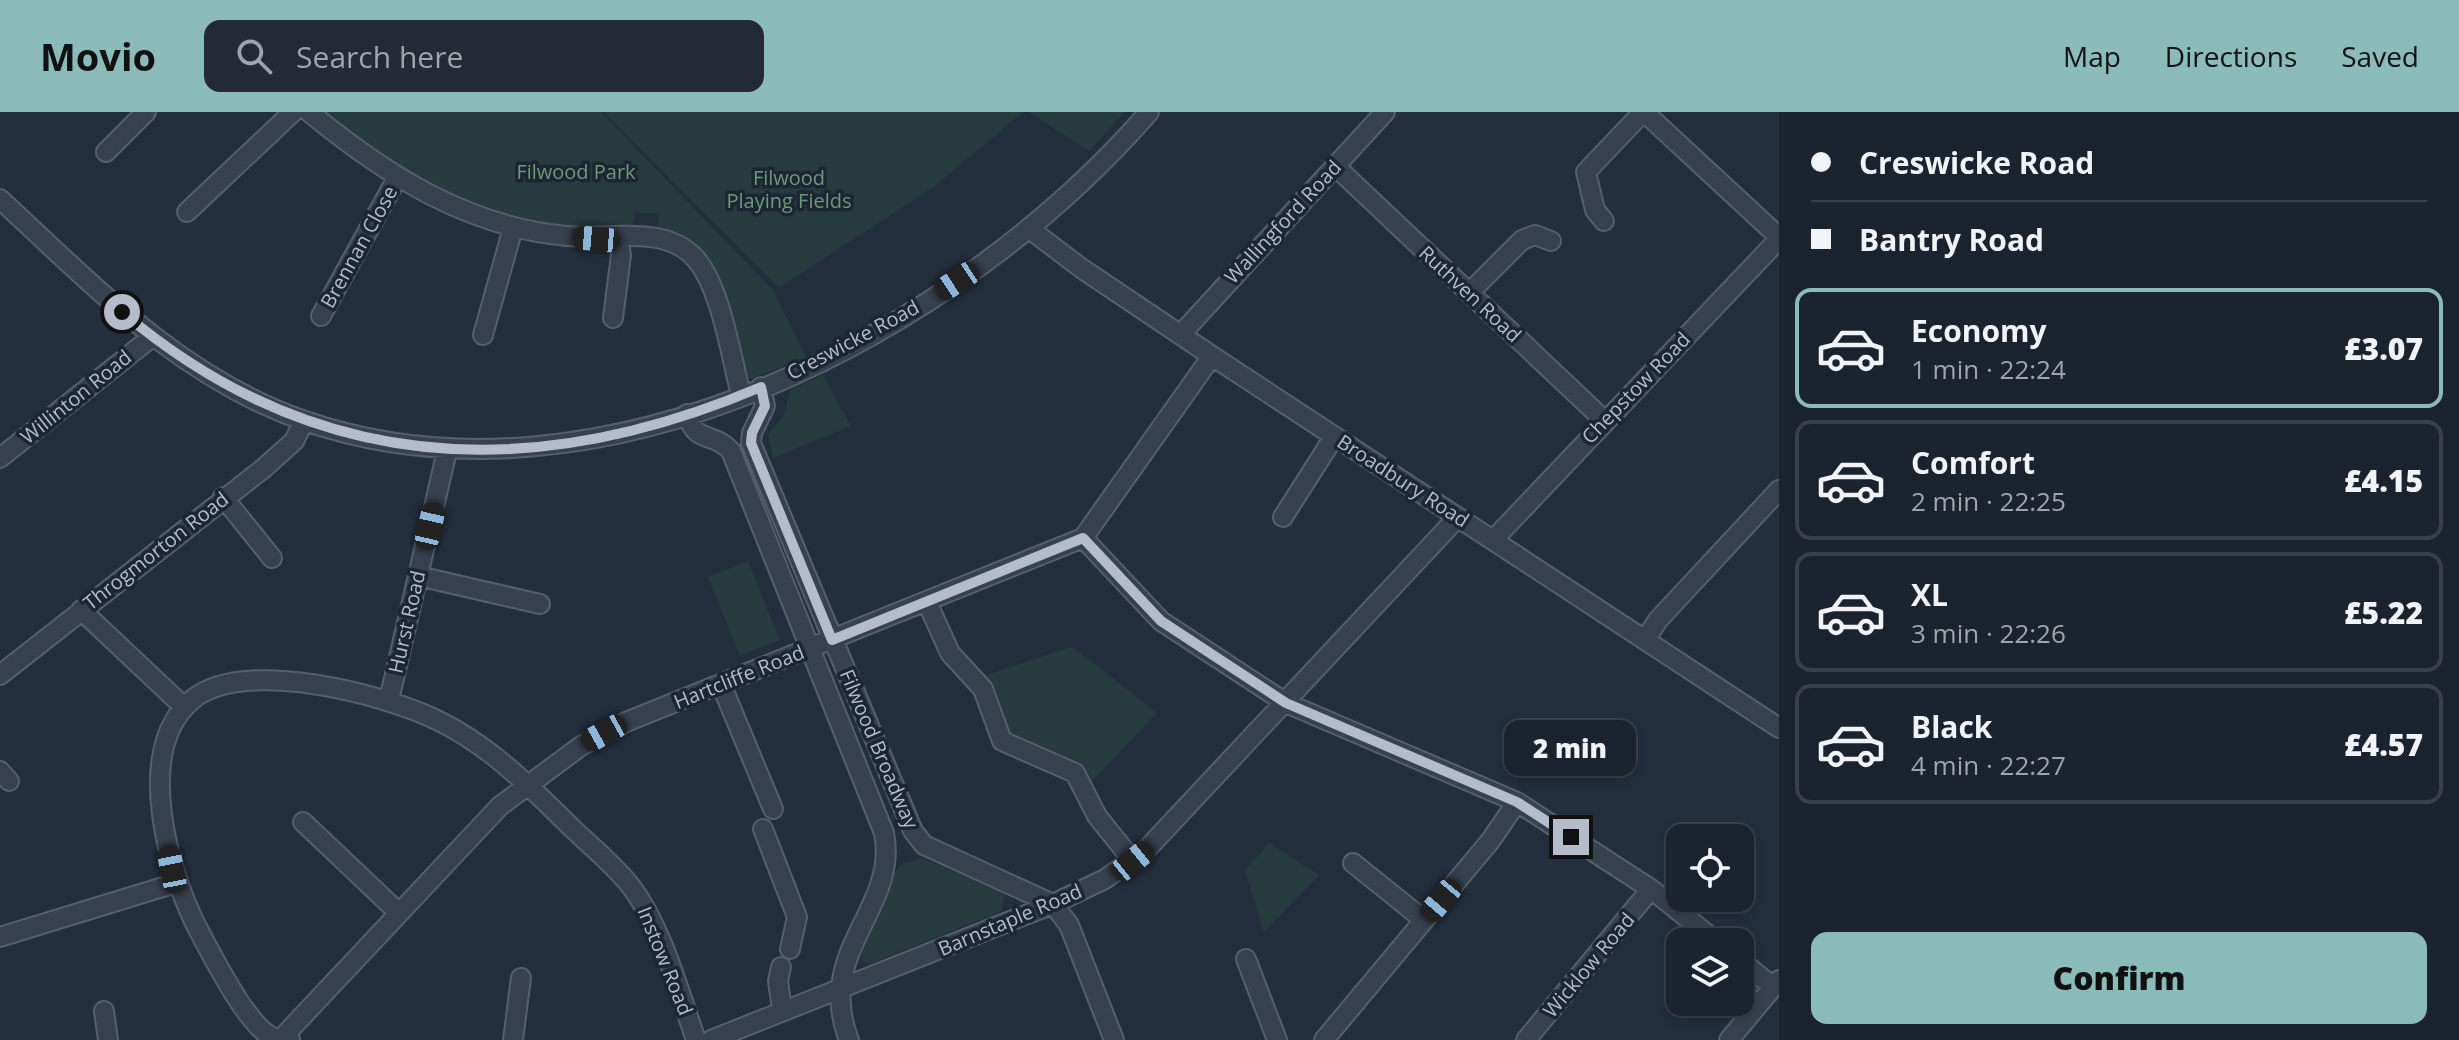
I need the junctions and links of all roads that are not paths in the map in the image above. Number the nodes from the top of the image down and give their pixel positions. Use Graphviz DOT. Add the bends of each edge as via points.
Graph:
graph roads {
  1 [pos="146,112"];
  2 [pos="293,112"];
  3 [pos="309,112"];
  4 [pos="1149,112"];
  5 [pos="1385,112"];
  6 [pos="1644,112"];
  7 [pos="106,152"];
  8 [pos="1335,166"];
  9 [pos="397,178"];
  10 [pos="0,199"];
  11 [pos="187,212"];
  12 [pos="1604,221"];
  13 [pos="513,228"];
  14 [pos="1031,230"];
  15 [pos="618,238"];
  16 [pos="1779,238"];
  17 [pos="1551,241"];
  18 [pos="1469,293"];
  19 [pos="321,316"];
  20 [pos="613,318"];
  21 [pos="1182,333"];
  22 [pos="483,335"];
  23 [pos="152,337"];
  24 [pos="1212,356"];
  25 [pos="761,387"];
  26 [pos="741,395"];
  27 [pos="687,414"];
  28 [pos="304,421"];
  29 [pos="1605,421"];
  30 [pos="1334,437"];
  31 [pos="447,451"];
  32 [pos="0,458"];
  33 [pos="1779,490"];
  34 [pos="223,497"];
  35 [pos="1283,517"];
  36 [pos="1458,517"];
  37 [pos="1083,538"];
  38 [pos="1495,538"];
  39 [pos="272,558"];
  40 [pos="418,576"];
  41 [pos="927,602"];
  42 [pos="540,604"];
  43 [pos="81,610"];
  44 [pos="832,640"];
  45 [pos="1645,640"];
  46 [pos="809,649"];
  47 [pos="0,675"];
  48 [pos="721,684"];
  49 [pos="389,700"];
  50 [pos="1286,703"];
  51 [pos="184,707"];
  52 [pos="1779,728"];
  53 [pos="526,784"];
  54 [pos="1517,802"];
  55 [pos="773,809"];
  56 [pos="303,822"];
  57 [pos="763,829"];
  58 [pos="1133,861"];
  59 [pos="1353,863"];
  60 [pos="176,883"];
  61 [pos="1651,889"];
  62 [pos="1053,904"];
  63 [pos="399,913"];
  64 [pos="1424,920"];
  65 [pos="1700,928"];
  66 [pos="0,937"];
  67 [pos="790,949"];
  68 [pos="1246,959"];
  69 [pos="781,967"];
  70 [pos="1754,969"];
  71 [pos="521,978"];
  72 [pos="1776,983"];
  73 [pos="839,989"];
  74 [pos="782,1010"];
  75 [pos="104,1011"];
  76 [pos="285,1039"];
  77 [pos="108,1040"];
  78 [pos="513,1040"];
  79 [pos="696,1040"];
  80 [pos="711,1040"];
  81 [pos="849,1040"];
  82 [pos="1114,1040"];
  83 [pos="1277,1040"];
  84 [pos="1324,1040"];
  85 [pos="1526,1040"];
  86 [pos="1729,1040"];
  1 -- 7 [label="street"];
  2 -- 11 [label="street"];
  3 -- 9 [label="street"];
  4 -- 14 [label="street, Creswicke Road"];
  5 -- 8 [label="street, Wallingford Road"];
  6 -- 12 [label="street" via="1586,172 1595,210"];
  6 -- 16 [label="street"];
  8 -- 18 [label="street, Ruthven Road"];
  8 -- 21 [label="street, Wallingford Road"];
  9 -- 13 [label="street" via="457,209"];
  9 -- 19 [label="street, Brennan Close"];
  10 -- 23 [label="street, Creswicke Road"];
  13 -- 15 [label="street"];
  13 -- 22 [label="street"];
  14 -- 21 [label="street, Broadbury Road"];
  14 -- 25 [label="street, Creswicke Road" via="890,323 823,361"];
  15 -- 20 [label="street" via="621,255"];
  15 -- 26 [label="street" via="656,238 677,244 696,258 709,280"];
  16 -- 29 [label="street, Chepstow Road"];
  17 -- 18 [label="street" via="1535,235 1522,240"];
  18 -- 29 [label="street, Ruthven Road"];
  21 -- 24 [label="street, Broadbury Road"];
  23 -- 28 [label="street, Creswicke Road" via="224,384"];
  23 -- 32 [label="street, Willinton Road"];
  24 -- 30 [label="street, Broadbury Road"];
  24 -- 37 [label="street"];
  25 -- 26 [label="street, Creswicke Road"];
  25 -- 44 [label="street, Filwood Broadway" via="765,406 751,443"];
  26 -- 27 [label="street, Creswicke Road"];
  27 -- 31 [label="street, Creswicke Road" via="553,447"];
  27 -- 46 [label="street, Filwood Broadway" via="699,436 731,451"];
  28 -- 31 [label="street, Creswicke Road" via="377,441"];
  28 -- 34 [label="street, Throgmorton Road" via="294,441"];
  29 -- 38 [label="street, Chepstow Road"];
  30 -- 35 [label="street"];
  30 -- 36 [label="street, Broadbury Road"];
  31 -- 40 [label="street, Hurst Road"];
  33 -- 45 [label="street"];
  34 -- 39 [label="street"];
  34 -- 43 [label="street, Throgmorton Road"];
  36 -- 38 [label="street, Broadbury Road"];
  36 -- 50 [label="street, Barnstaple Road"];
  37 -- 41 [label="street, Hartcliffe Road"];
  37 -- 50 [label="street" via="1161,621"];
  38 -- 45 [label="street, Broadbury Road"];
  40 -- 42 [label="street"];
  40 -- 49 [label="street, Hurst Road"];
  41 -- 44 [label="street, Hartcliffe Road"];
  41 -- 58 [label="street" via="953,658 983,689 1002,741 1077,775 1097,816"];
  43 -- 47 [label="street, Throgmorton Road"];
  43 -- 51 [label="street"];
  44 -- 46 [label="street, Hartcliffe Road"];
  44 -- 62 [label="street, Filwood Broadway" via="918,839"];
  45 -- 52 [label="street, Broadbury Road"];
  46 -- 48 [label="street, Hartcliffe Road"];
  46 -- 73 [label="street, Filwood Broadway" via="886,844 883,874"];
  48 -- 53 [label="street, Hartcliffe Road" via="604,733"];
  48 -- 55 [label="street"];
  49 -- 51 [label="street, Instow Road" via="317,684 272,682 220,685"];
  49 -- 53 [label="street, Instow Road" via="471,740"];
  50 -- 54 [label="street"];
  50 -- 58 [label="street, Barnstaple Road"];
  51 -- 60 [label="street" via="166,737 162,762 163,813"];
  53 -- 63 [label="street, Hartcliffe Road"];
  53 -- 79 [label="street, Instow Road" via="636,893"];
  54 -- 61 [label="street"];
  54 -- 64 [label="street"];
  56 -- 63 [label="street"];
  57 -- 67 [label="street" via="797,917"];
  58 -- 62 [label="street, Barnstaple Road"];
  59 -- 64 [label="street"];
  60 -- 66 [label="street"];
  60 -- 76 [label="street" via="243,1005 272,1037"];
  61 -- 65 [label="street"];
  61 -- 85 [label="street, Wicklow Road"];
  62 -- 73 [label="street, Barnstaple Road"];
  62 -- 82 [label="street" via="1069,925"];
  63 -- 76 [label="street, Hartcliffe Road"];
  64 -- 84 [label="street"];
  68 -- 83 [label="street"];
  69 -- 74 [label="street"];
  70 -- 72 [label="street"];
  71 -- 78 [label="street"];
  72 -- 86 [label="street"];
  73 -- 74 [label="street, Barnstaple Road"];
  73 -- 81 [label="street" via="840,1016"];
  74 -- 80 [label="street, Barnstaple Road"];
  75 -- 77 [label="street"];
}
